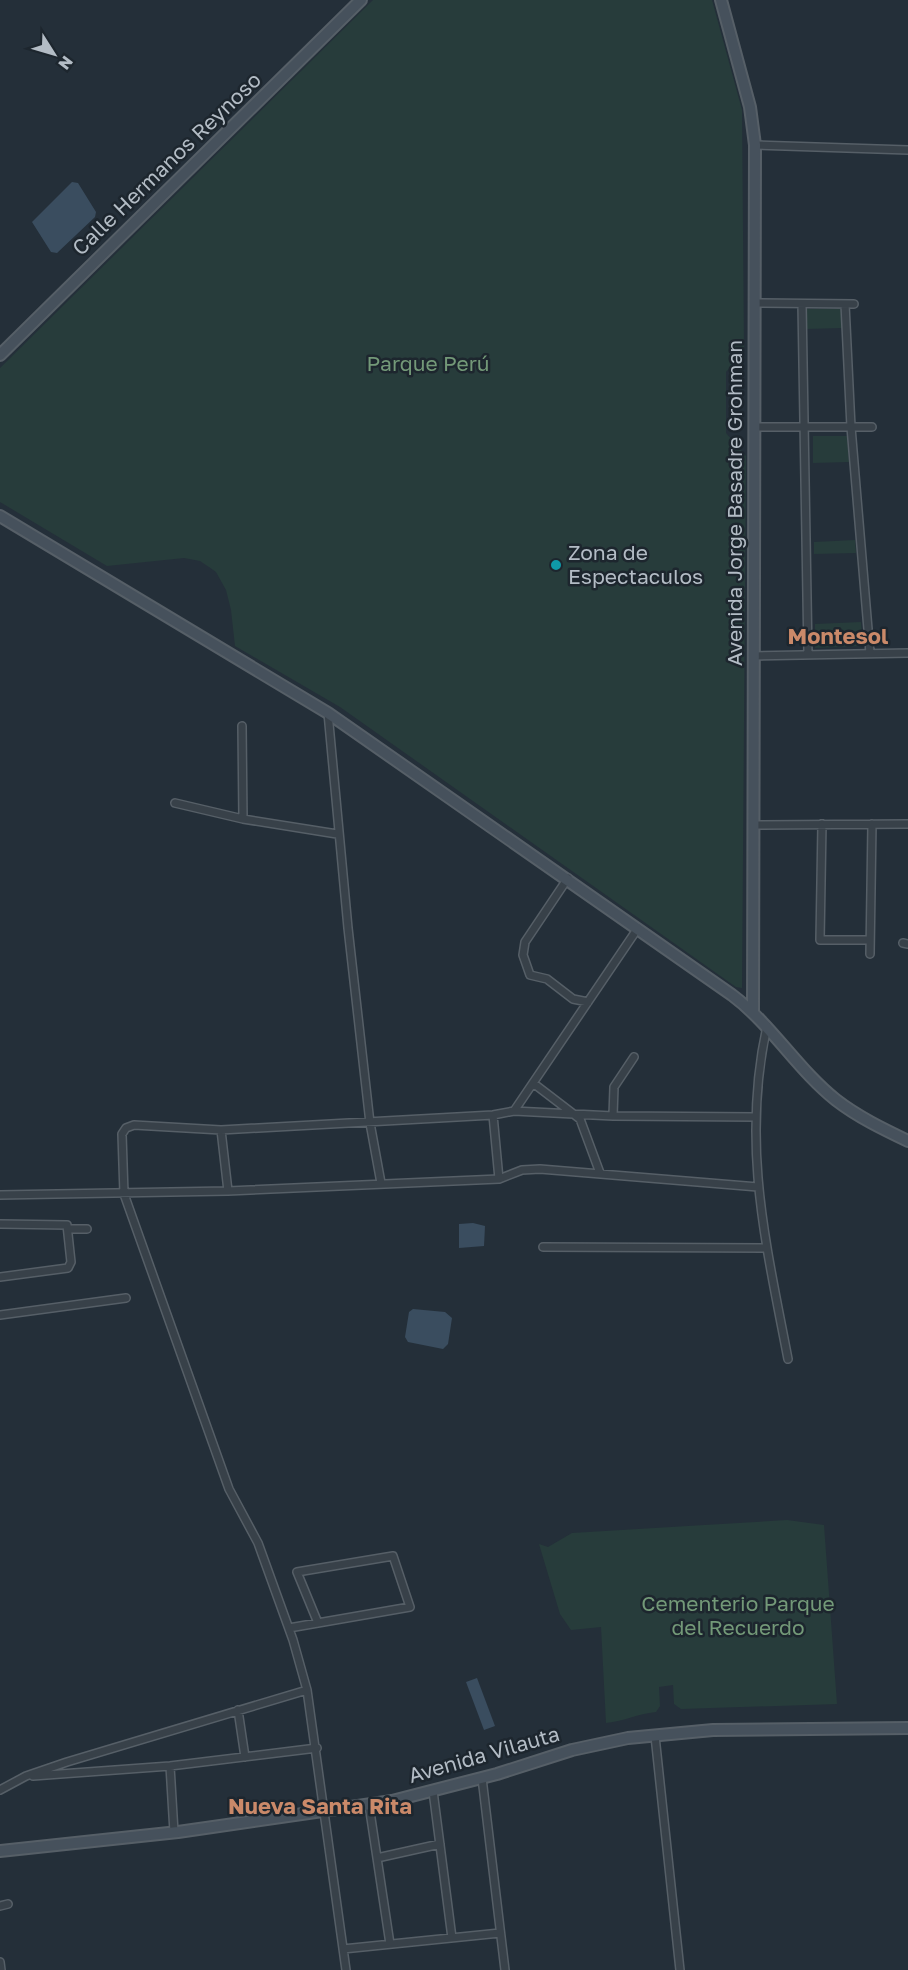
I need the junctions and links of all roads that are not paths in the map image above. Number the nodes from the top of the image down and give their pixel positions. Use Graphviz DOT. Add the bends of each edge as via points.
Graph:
graph roads {
  1 [pos="361,0"];
  2 [pos="721,0"];
  3 [pos="755,145"];
  4 [pos="908,150"];
  5 [pos="754,303"];
  6 [pos="802,304"];
  7 [pos="845,304"];
  8 [pos="854,304"];
  9 [pos="0,355"];
  10 [pos="754,427"];
  11 [pos="803,427"];
  12 [pos="851,427"];
  13 [pos="872,427"];
  14 [pos="0,516"];
  15 [pos="870,653"];
  16 [pos="908,653"];
  17 [pos="808,655"];
  18 [pos="754,656"];
  19 [pos="328,712"];
  20 [pos="242,726"];
  21 [pos="175,803"];
  22 [pos="243,819"];
  23 [pos="822,824"];
  24 [pos="872,824"];
  25 [pos="908,824"];
  26 [pos="754,825"];
  27 [pos="337,834"];
  28 [pos="568,879"];
  29 [pos="638,928"];
  30 [pos="870,940"];
  31 [pos="870,954"];
  32 [pos="588,1002"];
  33 [pos="753,1011"];
  34 [pos="767,1026"];
  35 [pos="634,1057"];
  36 [pos="533,1083"];
  37 [pos="514,1111"];
  38 [pos="570,1114"];
  39 [pos="493,1115"];
  40 [pos="613,1116"];
  41 [pos="756,1117"];
  42 [pos="370,1123"];
  43 [pos="221,1130"];
  44 [pos="908,1141"];
  45 [pos="600,1173"];
  46 [pos="499,1179"];
  47 [pos="381,1183"];
  48 [pos="758,1187"];
  49 [pos="228,1191"];
  50 [pos="124,1194"];
  51 [pos="0,1195"];
  52 [pos="0,1224"];
  53 [pos="69,1229"];
  54 [pos="87,1229"];
  55 [pos="543,1247"];
  56 [pos="765,1248"];
  57 [pos="0,1276"];
  58 [pos="126,1298"];
  59 [pos="0,1315"];
  60 [pos="788,1359"];
  61 [pos="318,1623"];
  62 [pos="289,1628"];
  63 [pos="307,1690"];
  64 [pos="238,1710"];
  65 [pos="908,1728"];
  66 [pos="655,1736"];
  67 [pos="317,1748"];
  68 [pos="245,1756"];
  69 [pos="170,1766"];
  70 [pos="26,1776"];
  71 [pos="482,1778"];
  72 [pos="0,1790"];
  73 [pos="433,1791"];
  74 [pos="369,1805"];
  75 [pos="326,1813"];
  76 [pos="174,1832"];
  77 [pos="440,1844"];
  78 [pos="0,1851"];
  79 [pos="377,1858"];
  80 [pos="500,1933"];
  81 [pos="452,1938"];
  82 [pos="390,1944"];
  83 [pos="343,1949"];
  84 [pos="0,1962"];
  85 [pos="1,1970"];
  86 [pos="346,1970"];
  87 [pos="505,1970"];
  88 [pos="681,1970"];
  1 -- 9 [label="main road, Calle Hermanos Reynoso"];
  2 -- 3 [label="main road, Avenida Jorge Basadre Grohman" via="750,107"];
  3 -- 4 [label="street"];
  3 -- 5 [label="main road, Avenida Jorge Basadre Grohman"];
  5 -- 6 [label="street"];
  5 -- 10 [label="main road, Avenida Jorge Basadre Grohman"];
  6 -- 7 [label="street"];
  6 -- 11 [label="street"];
  7 -- 8 [label="street"];
  7 -- 12 [label="street"];
  10 -- 11 [label="street"];
  10 -- 18 [label="main road, Avenida Jorge Basadre Grohman"];
  11 -- 12 [label="street"];
  11 -- 17 [label="street"];
  12 -- 13 [label="street"];
  12 -- 15 [label="street"];
  14 -- 19 [label="main road"];
  15 -- 16 [label="street"];
  15 -- 17 [label="street"];
  17 -- 18 [label="street"];
  18 -- 26 [label="main road, Avenida Jorge Basadre Grohman"];
  19 -- 27 [label="street"];
  19 -- 28 [label="main road"];
  20 -- 22 [label="street"];
  21 -- 22 [label="street"];
  22 -- 27 [label="street"];
  23 -- 24 [label="street"];
  23 -- 26 [label="street"];
  23 -- 30 [label="street" via="820,940"];
  24 -- 25 [label="street"];
  24 -- 30 [label="street"];
  26 -- 33 [label="main road, Avenida Jorge Basadre Grohman"];
  27 -- 42 [label="street"];
  28 -- 29 [label="main road"];
  28 -- 32 [label="street" via="525,942 523,955 530,975 547,979 573,999"];
  29 -- 32 [label="street"];
  29 -- 33 [label="main road"];
  30 -- 31 [label="street"];
  32 -- 36 [label="street"];
  33 -- 34 [label="main road"];
  34 -- 41 [label="street"];
  34 -- 44 [label="main road" via="834,1099"];
  35 -- 40 [label="street" via="614,1087"];
  36 -- 37 [label="street"];
  36 -- 38 [label="street"];
  37 -- 38 [label="street"];
  37 -- 39 [label="street"];
  38 -- 40 [label="street"];
  38 -- 45 [label="street" via="580,1119"];
  39 -- 42 [label="street"];
  39 -- 46 [label="street"];
  40 -- 41 [label="street"];
  41 -- 48 [label="street"];
  42 -- 43 [label="street"];
  42 -- 47 [label="street"];
  43 -- 49 [label="street"];
  43 -- 50 [label="street" via="134,1125 126,1128 122,1134"];
  45 -- 46 [label="street" via="522,1170"];
  45 -- 48 [label="street"];
  46 -- 47 [label="street"];
  47 -- 49 [label="street"];
  48 -- 56 [label="street"];
  49 -- 50 [label="street"];
  50 -- 51 [label="street"];
  50 -- 62 [label="street" via="229,1489 258,1543"];
  52 -- 53 [label="street" via="65,1224"];
  53 -- 54 [label="street"];
  53 -- 57 [label="street" via="68,1268"];
  55 -- 56 [label="street"];
  56 -- 60 [label="street"];
  58 -- 59 [label="street"];
  61 -- 61 [label="street" via="297,1572 393,1556 410,1607"];
  61 -- 62 [label="street"];
  62 -- 63 [label="street"];
  63 -- 64 [label="street"];
  63 -- 67 [label="street"];
  64 -- 68 [label="street"];
  64 -- 70 [label="street"];
  65 -- 66 [label="main road, Avenida Vilauta" via="758,1728"];
  66 -- 71 [label="main road, Avenida Vilauta" via="597,1743"];
  66 -- 88 [label="street"];
  67 -- 68 [label="street"];
  67 -- 75 [label="street"];
  68 -- 69 [label="street"];
  69 -- 70 [label="street"];
  69 -- 76 [label="street"];
  70 -- 72 [label="street"];
  71 -- 73 [label="main road, Avenida Vilauta"];
  71 -- 80 [label="street"];
  73 -- 74 [label="main road, Avenida Vilauta"];
  73 -- 77 [label="street"];
  74 -- 75 [label="main road, Avenida Vilauta"];
  74 -- 79 [label="street"];
  75 -- 76 [label="main road, Avenida Vilauta"];
  75 -- 83 [label="street"];
  76 -- 78 [label="main road, Avenida Vilauta"];
  77 -- 79 [label="street"];
  77 -- 81 [label="street"];
  79 -- 82 [label="street"];
  80 -- 81 [label="street"];
  80 -- 87 [label="street"];
  81 -- 82 [label="street"];
  82 -- 83 [label="street"];
  83 -- 86 [label="street"];
  84 -- 85 [label="street"];
}
